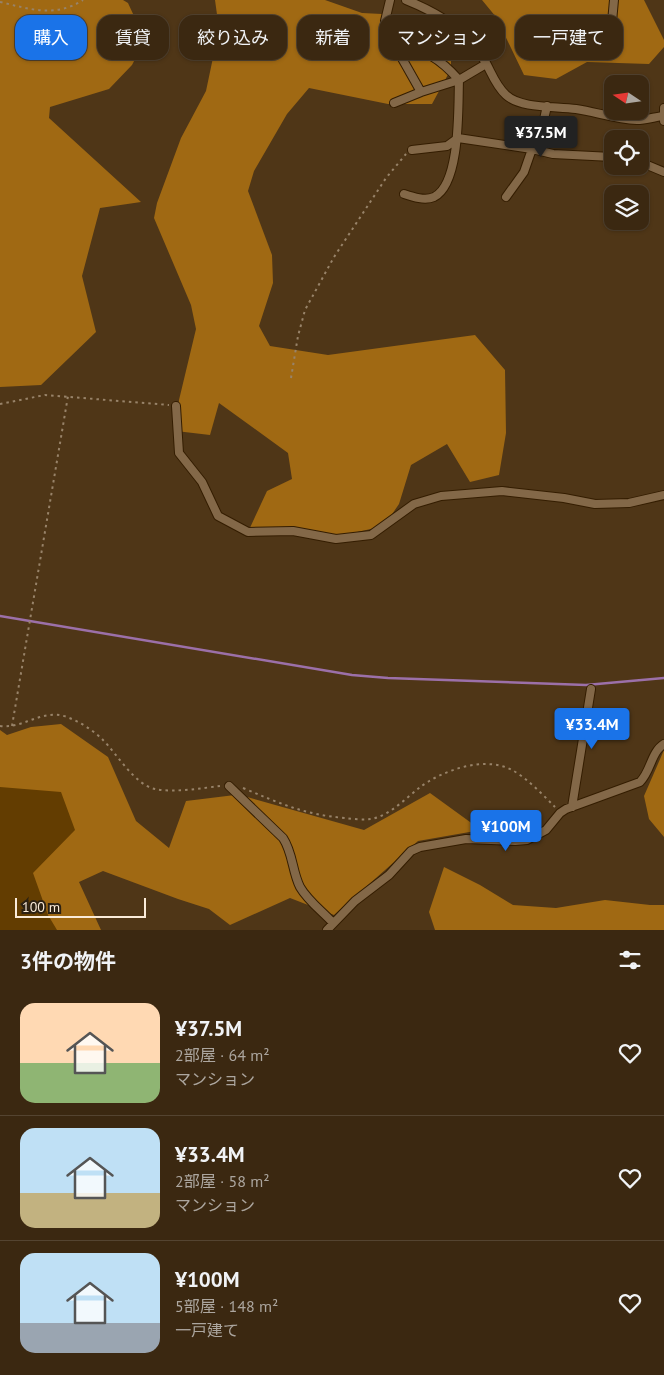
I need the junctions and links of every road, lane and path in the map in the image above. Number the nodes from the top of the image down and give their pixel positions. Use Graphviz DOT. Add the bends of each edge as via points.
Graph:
graph roads {
  1 [pos="83,0"];
  2 [pos="390,0"];
  3 [pos="406,0"];
  4 [pos="614,0"];
  5 [pos="0,2"];
  6 [pos="386,15"];
  7 [pos="612,15"];
  8 [pos="403,60"];
  9 [pos="439,60"];
  10 [pos="486,64"];
  11 [pos="459,80"];
  12 [pos="421,92"];
  13 [pos="394,103"];
  14 [pos="548,106"];
  15 [pos="664,108"];
  16 [pos="663,116"];
  17 [pos="664,121"];
  18 [pos="458,138"];
  19 [pos="532,149"];
  20 [pos="412,150"];
  21 [pos="604,157"];
  22 [pos="649,166"];
  23 [pos="664,172"];
  24 [pos="404,194"];
  25 [pos="506,197"];
  26 [pos="291,378"];
  27 [pos="68,396"];
  28 [pos="0,404"];
  29 [pos="176,406"];
  30 [pos="664,495"];
  31 [pos="590,689"];
  32 [pos="0,726"];
  33 [pos="12,726"];
  34 [pos="664,744"];
  35 [pos="229,786"];
  36 [pos="572,807"];
  37 [pos="560,812"];
  38 [pos="333,922"];
  39 [pos="327,930"];
  1 -- 5 [label="path" via="61,10 46,11"];
  2 -- 6 [label="street"];
  3 -- 10 [label="street" via="448,21 472,42"];
  4 -- 7 [label="street"];
  8 -- 12 [label="street"];
  9 -- 11 [label="street"];
  10 -- 11 [label="street"];
  10 -- 14 [label="street" via="507,96 516,101"];
  11 -- 12 [label="street"];
  11 -- 18 [label="street"];
  12 -- 13 [label="street"];
  14 -- 16 [label="street" via="638,120"];
  14 -- 19 [label="street"];
  15 -- 16 [label="street"];
  16 -- 17 [label="street"];
  18 -- 19 [label="street"];
  18 -- 20 [label="street" via="447,146"];
  18 -- 24 [label="street" via="452,169 440,193 433,198"];
  19 -- 21 [label="street" via="553,154"];
  19 -- 25 [label="street" via="524,172"];
  20 -- 26 [label="path" via="386,178 334,257 306,310"];
  22 -- 23 [label="street"];
  27 -- 28 [label="path" via="45,395"];
  27 -- 29 [label="path"];
  27 -- 33 [label="path"];
  29 -- 30 [label="street" via="179,453 202,482 218,516 248,532 293,531 336,539 371,535 414,504 441,496 502,492 594,504 629,503"];
  31 -- 36 [label="street"];
  32 -- 33 [label="path"];
  33 -- 35 [label="path" via="49,714 66,716 103,740 143,784 155,789 183,790"];
  34 -- 36 [label="street" via="640,782"];
  35 -- 37 [label="path" via="241,787 300,811 369,819 380,817 449,770 490,764 511,769 523,777"];
  35 -- 38 [label="street" via="283,838 300,886"];
  36 -- 37 [label="street"];
  37 -- 38 [label="street" via="546,830 527,840 466,839 411,851 389,875 354,900"];
  38 -- 39 [label="street"];
}
